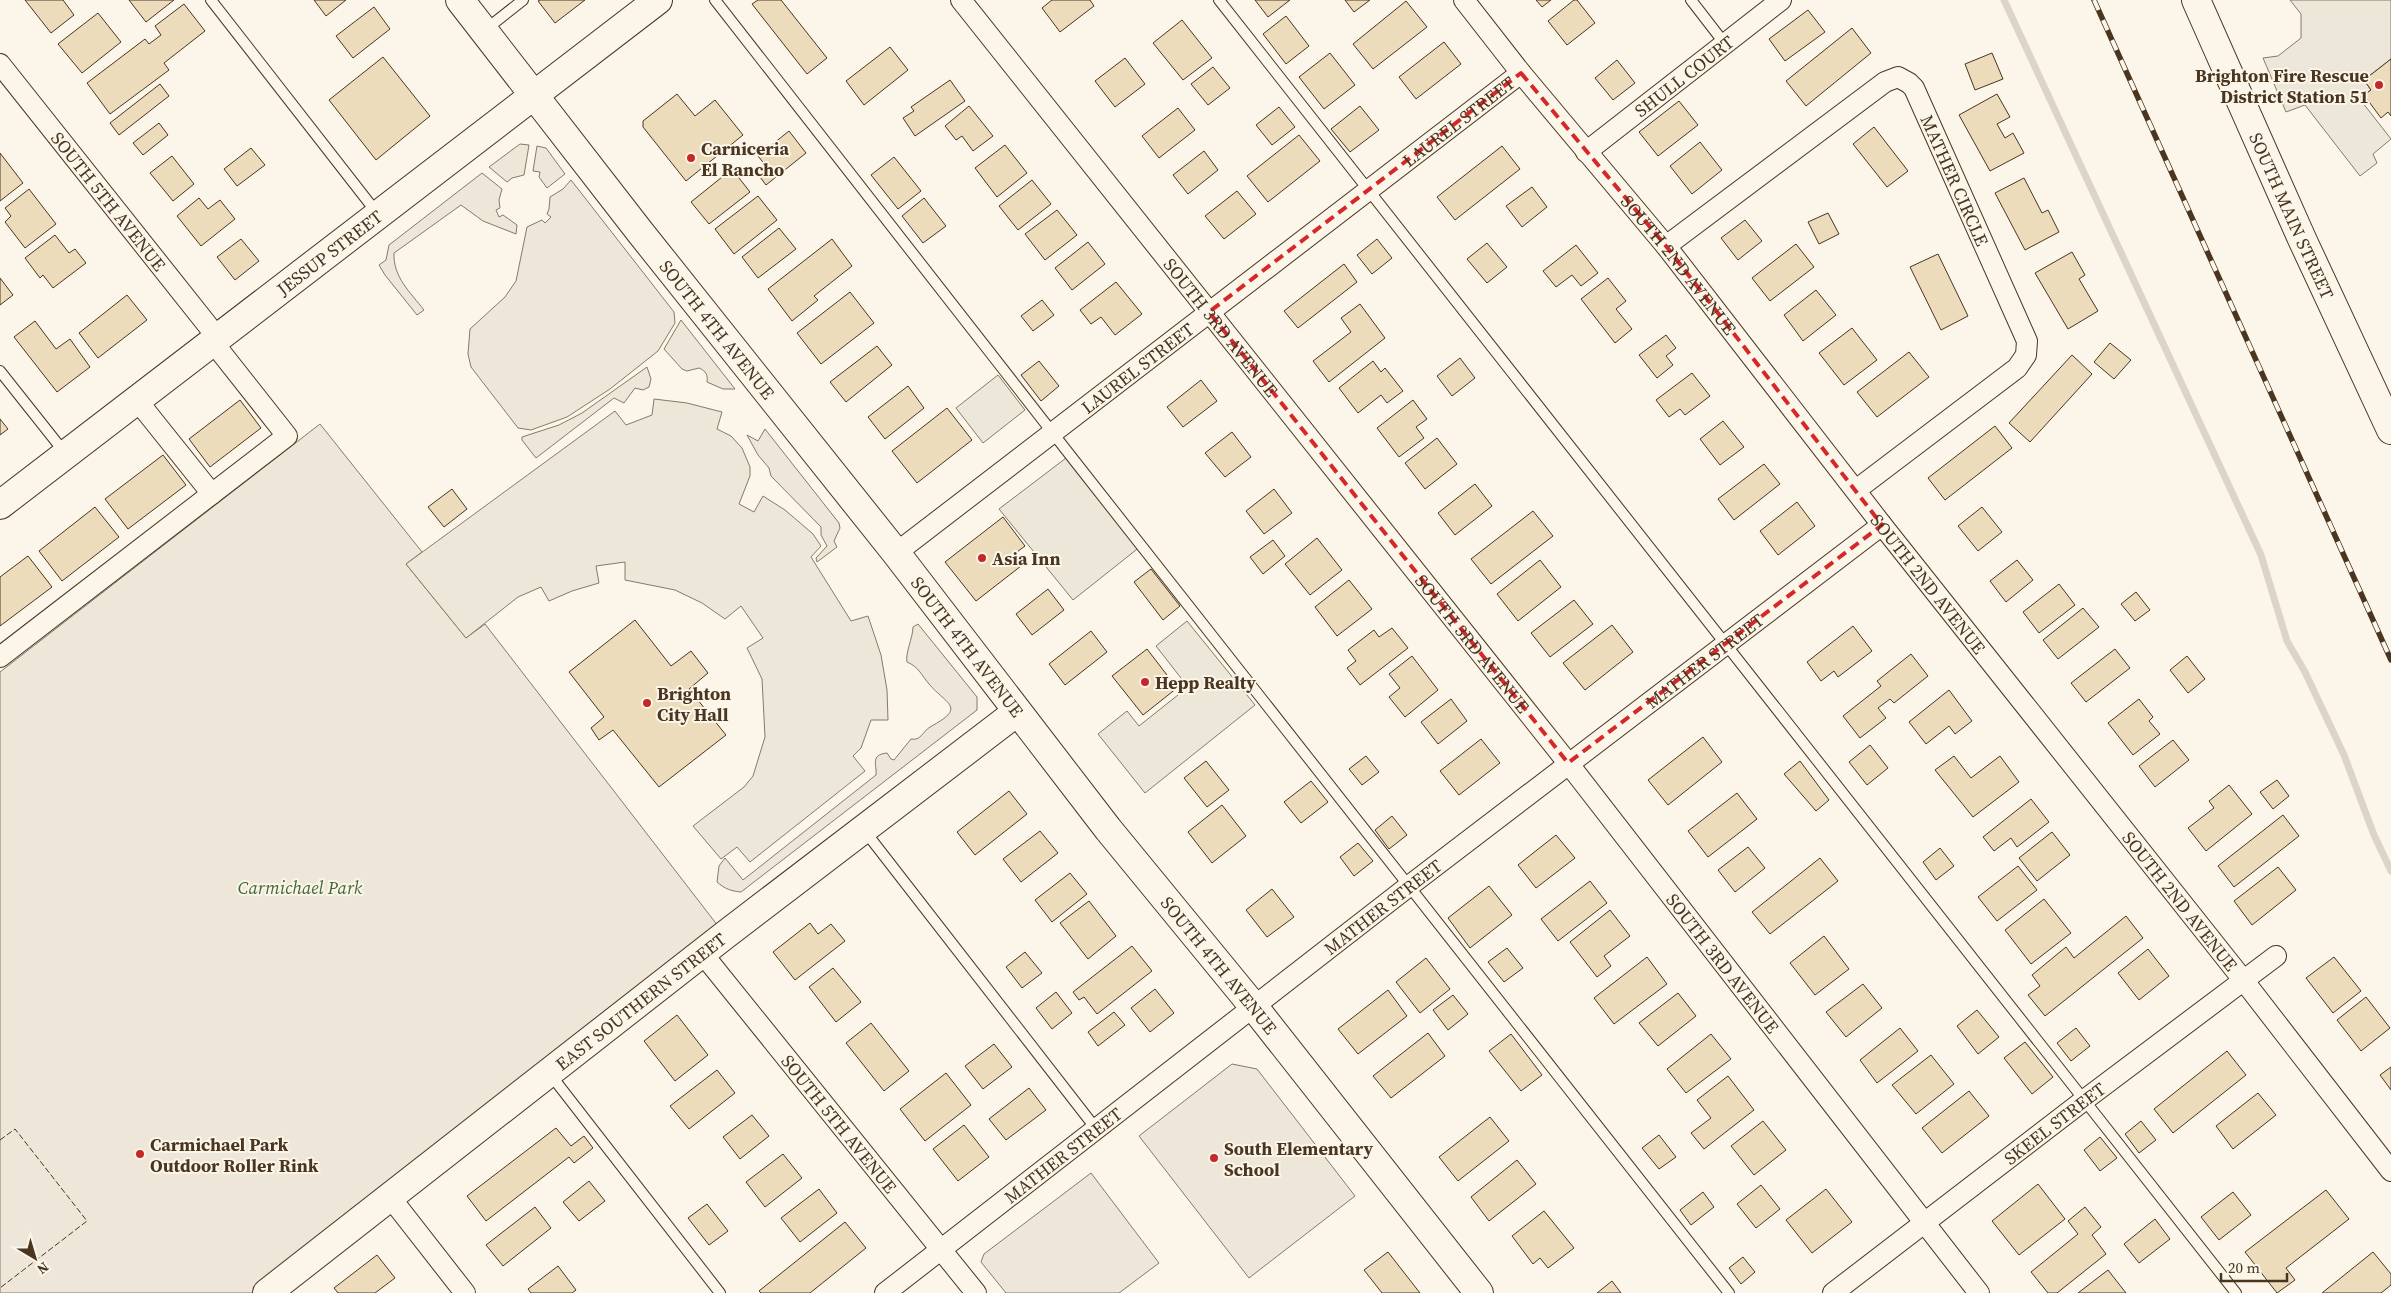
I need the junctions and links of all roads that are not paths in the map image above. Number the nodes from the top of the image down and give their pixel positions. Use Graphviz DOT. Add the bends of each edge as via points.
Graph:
graph roads {
  1 [pos="211,0"];
  2 [pos="460,0"];
  3 [pos="523,0"];
  4 [pos="658,0"];
  5 [pos="715,0"];
  6 [pos="961,0"];
  7 [pos="1218,0"];
  8 [pos="1464,0"];
  9 [pos="1691,0"];
  10 [pos="1781,0"];
  11 [pos="2196,0"];
  12 [pos="484,31"];
  13 [pos="1724,44"];
  14 [pos="0,64"];
  15 [pos="1521,73"];
  16 [pos="533,96"];
  17 [pos="1586,152"];
  18 [pos="1368,190"];
  19 [pos="378,214"];
  20 [pos="1666,246"];
  21 [pos="1209,312"];
  22 [pos="214,339"];
  23 [pos="0,371"];
  24 [pos="136,399"];
  25 [pos="2391,430"];
  26 [pos="1052,432"];
  27 [pos="65,453"];
  28 [pos="1856,490"];
  29 [pos="212,494"];
  30 [pos="0,505"];
  31 [pos="1882,525"];
  32 [pos="896,553"];
  33 [pos="1726,644"];
  34 [pos="0,658"];
  35 [pos="1017,712"];
  36 [pos="1568,763"];
  37 [pos="864,830"];
  38 [pos="1409,886"];
  39 [pos="702,953"];
  40 [pos="2276,956"];
  41 [pos="2244,981"];
  42 [pos="1254,1007"];
  43 [pos="549,1073"];
  44 [pos="2083,1101"];
  45 [pos="1097,1130"];
  46 [pos="2391,1171"];
  47 [pos="390,1196"];
  48 [pos="1924,1224"];
  49 [pos="942,1251"];
  50 [pos="267,1293"];
  51 [pos="465,1293"];
  52 [pos="720,1293"];
  53 [pos="886,1293"];
  54 [pos="976,1293"];
  55 [pos="1479,1293"];
  56 [pos="1729,1293"];
  57 [pos="1833,1293"];
  58 [pos="1979,1293"];
  59 [pos="2236,1293"];
  1 -- 19 [label="lane"];
  2 -- 12 [label="street, SOUTH 4TH AVENUE"];
  3 -- 12 [label="lane"];
  4 -- 16 [label="street, JESSUP STREET"];
  5 -- 26 [label="lane"];
  6 -- 21 [label="street, SOUTH 3RD AVENUE"];
  7 -- 18 [label="lane"];
  8 -- 15 [label="street, SOUTH 2ND AVENUE"];
  9 -- 13 [label="lane"];
  10 -- 13 [label="street, SHULL COURT"];
  11 -- 25 [label="street, SOUTH MAIN STREET"];
  12 -- 16 [label="street, SOUTH 4TH AVENUE"];
  13 -- 17 [label="street, SHULL COURT"];
  14 -- 22 [label="street, SOUTH 5TH AVENUE"];
  15 -- 17 [label="street, SOUTH 2ND AVENUE"];
  15 -- 18 [label="street, LAUREL STREET"];
  16 -- 19 [label="street, JESSUP STREET"];
  16 -- 32 [label="street, SOUTH 4TH AVENUE"];
  17 -- 20 [label="street, SOUTH 2ND AVENUE"];
  18 -- 21 [label="street, LAUREL STREET"];
  18 -- 33 [label="lane"];
  19 -- 22 [label="street, JESSUP STREET"];
  20 -- 28 [label="street, SOUTH 2ND AVENUE"];
  20 -- 28 [label="street, MATHER CIRCLE" via="1886,82 1898,77 1914,88 2027,341 2026,355 2016,368"];
  21 -- 26 [label="street, LAUREL STREET"];
  21 -- 36 [label="street, SOUTH 3RD AVENUE"];
  22 -- 24 [label="street, JESSUP STREET"];
  22 -- 29 [label="street, SOUTH 5TH AVENUE" via="287,436"];
  23 -- 27 [label="lane"];
  24 -- 27 [label="street, JESSUP STREET"];
  24 -- 29 [label="street"];
  26 -- 32 [label="street, LAUREL STREET"];
  26 -- 38 [label="lane"];
  27 -- 30 [label="street, JESSUP STREET"];
  28 -- 31 [label="street, SOUTH 2ND AVENUE"];
  29 -- 34 [label="street"];
  31 -- 33 [label="street, MATHER STREET"];
  31 -- 41 [label="street, SOUTH 2ND AVENUE"];
  32 -- 35 [label="street, SOUTH 4TH AVENUE"];
  33 -- 36 [label="street, MATHER STREET"];
  33 -- 44 [label="lane"];
  35 -- 37 [label="street, EAST SOUTHERN STREET"];
  35 -- 42 [label="street, SOUTH 4TH AVENUE"];
  36 -- 38 [label="street, MATHER STREET"];
  36 -- 48 [label="street, SOUTH 3RD AVENUE"];
  37 -- 39 [label="street, EAST SOUTHERN STREET"];
  37 -- 45 [label="lane"];
  38 -- 42 [label="street, MATHER STREET"];
  38 -- 56 [label="lane"];
  39 -- 43 [label="street, EAST SOUTHERN STREET"];
  39 -- 49 [label="street, SOUTH 5TH AVENUE"];
  40 -- 41 [label="street, SKEEL STREET"];
  41 -- 44 [label="street, SKEEL STREET"];
  41 -- 46 [label="street, SOUTH 2ND AVENUE"];
  42 -- 45 [label="street, MATHER STREET"];
  42 -- 55 [label="street, SOUTH 4TH AVENUE"];
  43 -- 47 [label="street, EAST SOUTHERN STREET"];
  43 -- 52 [label="lane"];
  44 -- 48 [label="street, SKEEL STREET"];
  44 -- 59 [label="lane"];
  45 -- 49 [label="street, MATHER STREET"];
  47 -- 50 [label="street, EAST SOUTHERN STREET"];
  47 -- 51 [label="street"];
  48 -- 57 [label="street, SKEEL STREET"];
  48 -- 58 [label="street, SOUTH 3RD AVENUE"];
  49 -- 53 [label="street, MATHER STREET"];
  49 -- 54 [label="street, SOUTH 5TH AVENUE"];
}
